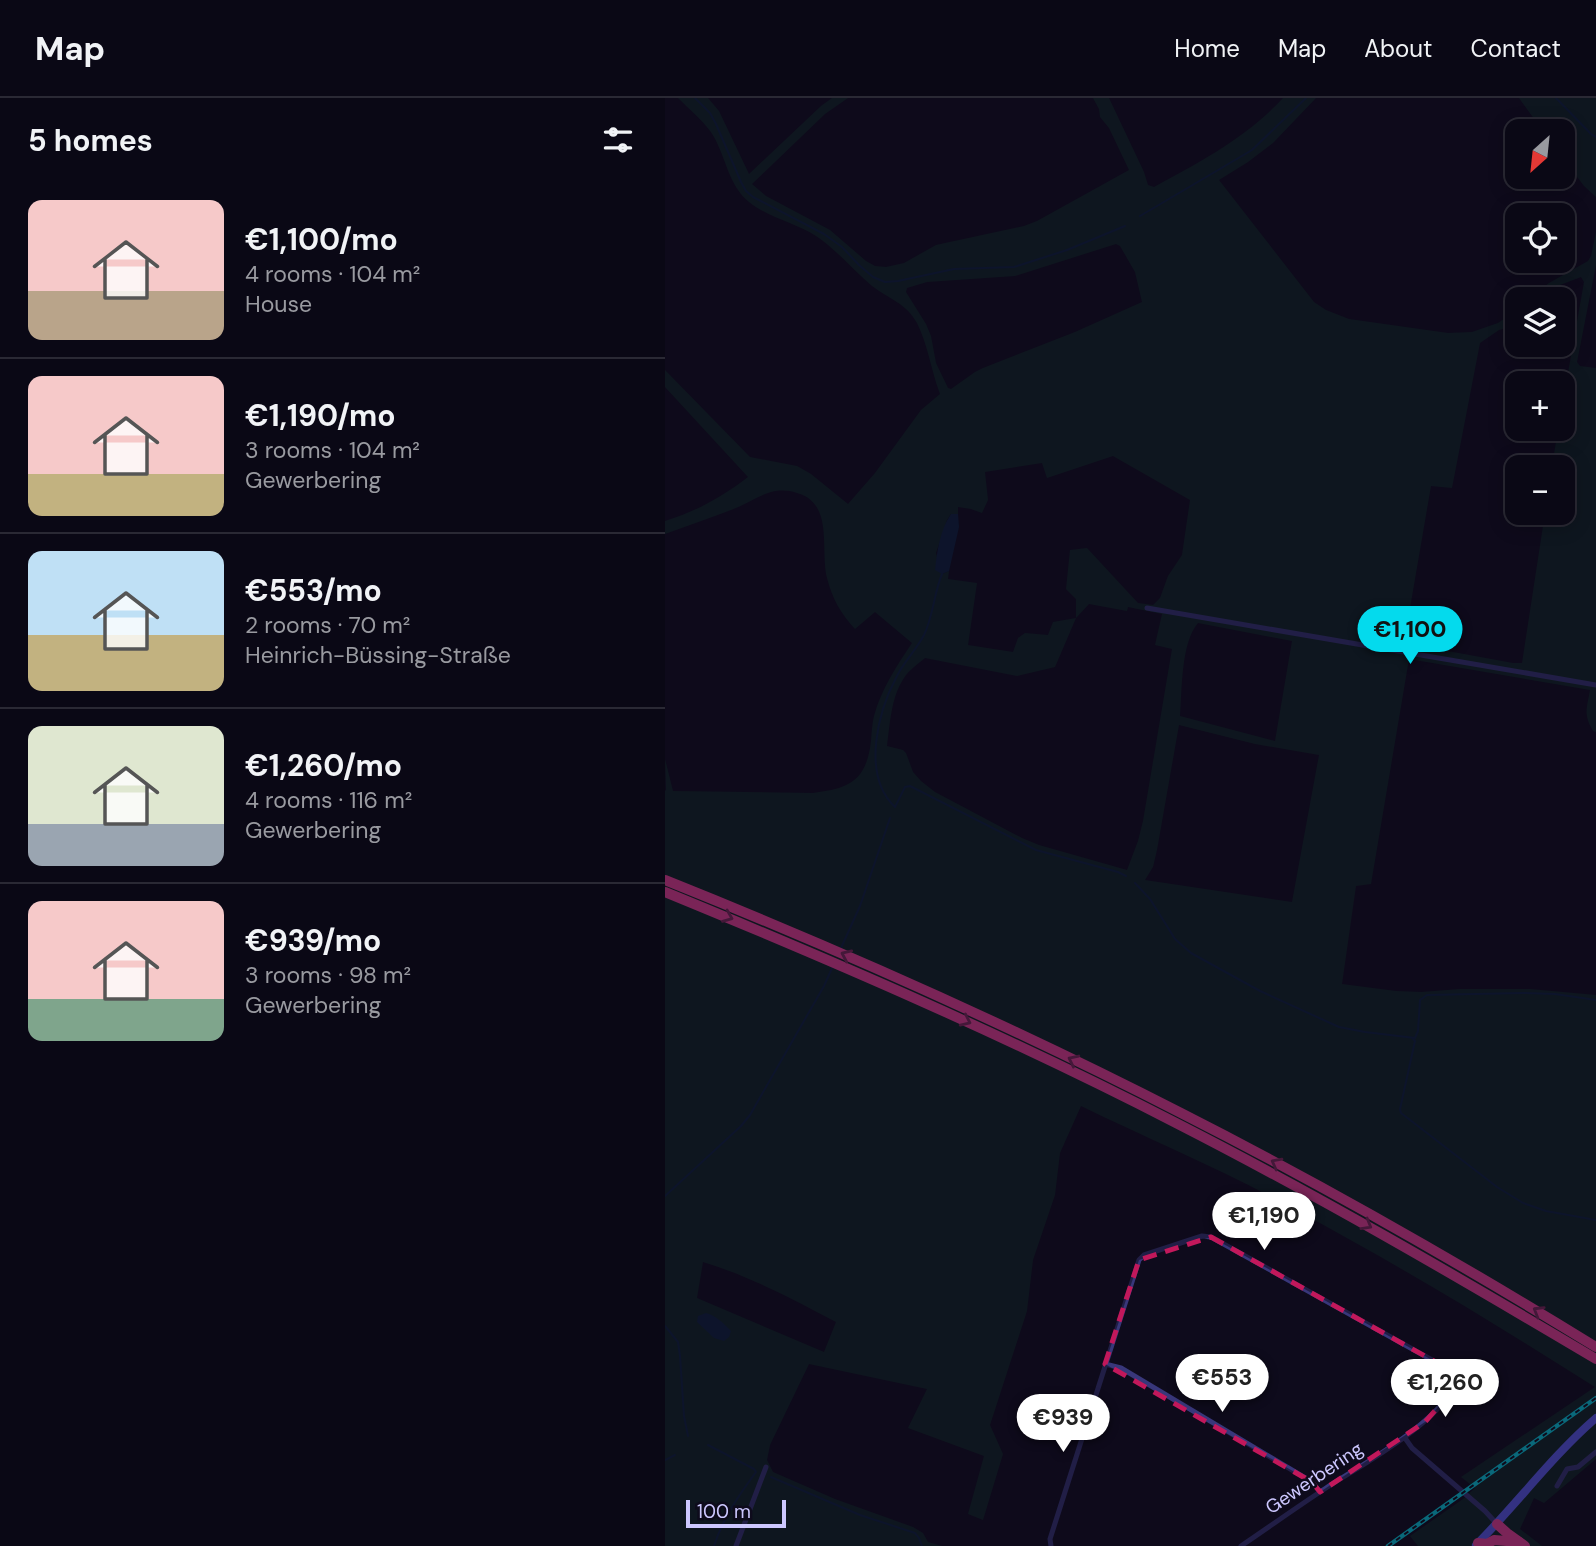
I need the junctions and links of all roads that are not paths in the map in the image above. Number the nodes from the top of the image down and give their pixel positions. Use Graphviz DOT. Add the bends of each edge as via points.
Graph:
graph roads {
  1 [pos="1147,608"];
  2 [pos="1596,685"];
  3 [pos="665,880"];
  4 [pos="665,891"];
  5 [pos="906,987"];
  6 [pos="1596,1347"];
  7 [pos="1596,1359"];
  8 [pos="1105,1364"];
  9 [pos="1596,1418"];
  10 [pos="1405,1438"];
  11 [pos="1596,1452"];
  12 [pos="1555,1458"];
  13 [pos="766,1467"];
  14 [pos="1567,1469"];
  15 [pos="1557,1486"];
  16 [pos="1320,1492"];
  17 [pos="1497,1524"];
  18 [pos="1476,1544"];
  19 [pos="1522,1544"];
  20 [pos="736,1546"];
  21 [pos="1051,1546"];
  22 [pos="1241,1546"];
  1 -- 2 [label="street"];
  5 -- 3 [label="highway, one-way" via="779,926"];
  4 -- 5 [label="highway, one-way"];
  6 -- 5 [label="highway, one-way" via="1263,1156 1100,1073"];
  5 -- 7 [label="highway, one-way" via="1337,1208"];
  8 -- 10 [label="street, Gewerbering" via="1139,1260 1202,1236 1211,1237 1450,1370 1456,1380 1454,1389"];
  8 -- 16 [label="street" via="1121,1368 1312,1482"];
  8 -- 21 [label="street, Gewerbering"];
  9 -- 12 [label="main road"];
  10 -- 16 [label="street, Gewerbering"];
  10 -- 17 [label="street"];
  11 -- 14 [label="street"];
  12 -- 14 [label="street"];
  12 -- 17 [label="main road"];
  13 -- 20 [label="street"];
  14 -- 15 [label="street"];
  16 -- 22 [label="street, Gewerbering"];
  17 -- 18 [label="main road"];
  17 -- 19 [label="highway"];
  18 -- 19 [label="highway" via="1495,1540"];
}
